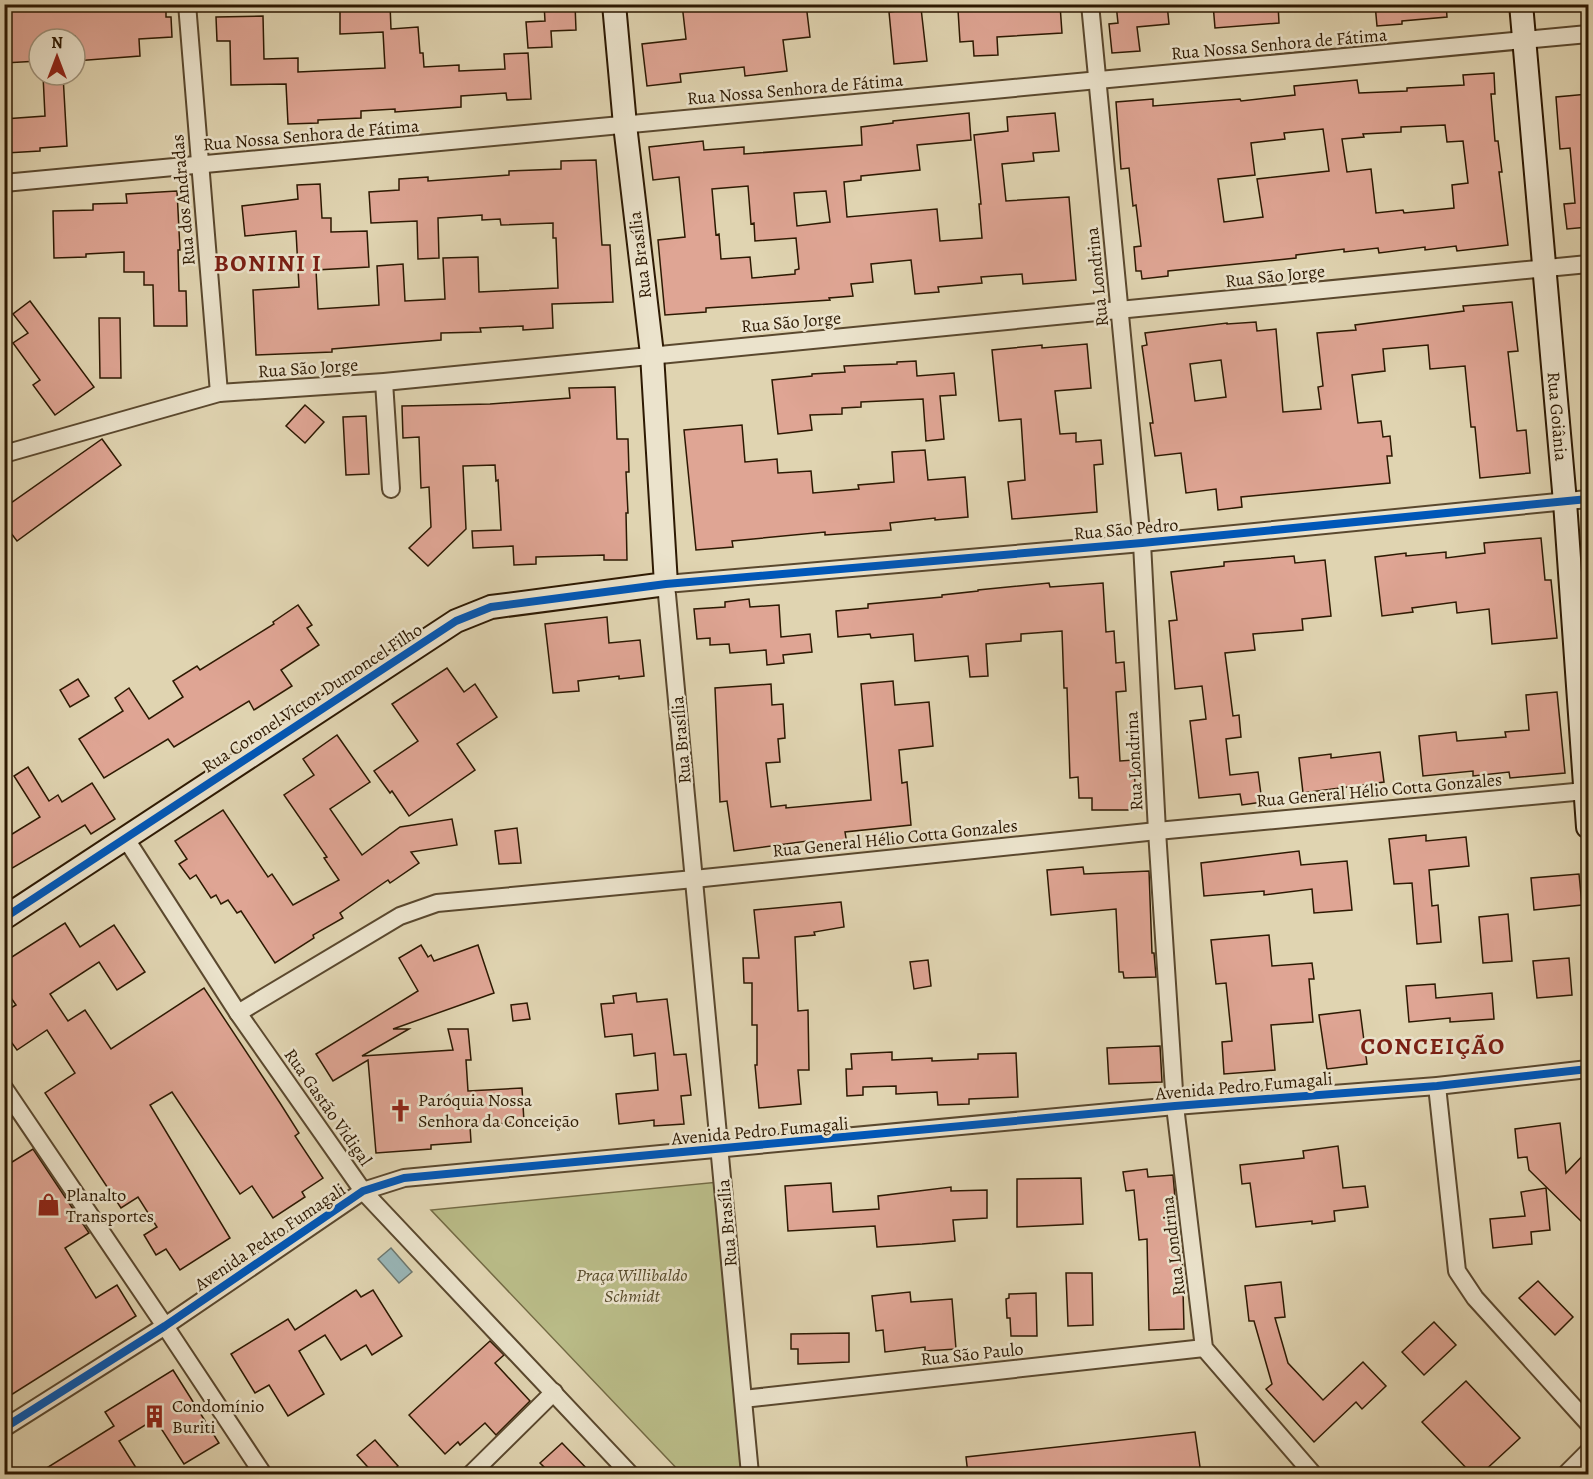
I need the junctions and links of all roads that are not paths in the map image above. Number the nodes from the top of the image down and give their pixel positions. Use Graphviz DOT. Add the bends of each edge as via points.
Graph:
graph roads {
  1 [pos="187,4"];
  2 [pos="614,4"];
  3 [pos="1090,4"];
  4 [pos="1521,4"];
  5 [pos="1588,34"];
  6 [pos="1524,40"];
  7 [pos="1097,80"];
  8 [pos="625,125"];
  9 [pos="200,165"];
  10 [pos="4,183"];
  11 [pos="1588,264"];
  12 [pos="1544,268"];
  13 [pos="1119,311"];
  14 [pos="652,354"];
  15 [pos="384,382"];
  16 [pos="219,393"];
  17 [pos="4,454"];
  18 [pos="391,489"];
  19 [pos="1588,500"];
  20 [pos="1565,502"];
  21 [pos="1142,543"];
  22 [pos="666,584"];
  23 [pos="1585,790"];
  24 [pos="1588,827"];
  25 [pos="1157,831"];
  26 [pos="126,839"];
  27 [pos="694,879"];
  28 [pos="4,918"];
  29 [pos="238,1013"];
  30 [pos="1588,1069"];
  31 [pos="1437,1086"];
  32 [pos="4,1088"];
  33 [pos="1175,1106"];
  34 [pos="720,1150"];
  35 [pos="363,1191"];
  36 [pos="165,1326"];
  37 [pos="1204,1348"];
  38 [pos="554,1392"];
  39 [pos="743,1399"];
  40 [pos="1588,1423"];
  41 [pos="4,1428"];
  42 [pos="1588,1452"];
  43 [pos="263,1474"];
  44 [pos="471,1474"];
  45 [pos="630,1474"];
  46 [pos="750,1474"];
  47 [pos="1313,1474"];
  48 [pos="1566,1474"];
  1 -- 9 [label="street, Rua dos Andradas"];
  2 -- 8 [label="street, Rua Brasília"];
  3 -- 7 [label="street, Rua Londrina"];
  4 -- 6 [label="street, Rua Goiânia"];
  5 -- 6 [label="street, Rua Nossa Senhora de Fátima"];
  6 -- 7 [label="street, Rua Nossa Senhora de Fátima"];
  6 -- 12 [label="street, Rua Goiânia"];
  7 -- 8 [label="street, Rua Nossa Senhora de Fátima"];
  7 -- 13 [label="street, Rua Londrina"];
  8 -- 9 [label="street, Rua Nossa Senhora de Fátima"];
  8 -- 14 [label="street, Rua Brasília"];
  9 -- 10 [label="street, Rua Nossa Senhora de Fátima"];
  9 -- 16 [label="street, Rua dos Andradas"];
  11 -- 12 [label="street, Rua São Jorge"];
  12 -- 13 [label="street, Rua São Jorge"];
  12 -- 20 [label="street, Rua Goiânia"];
  13 -- 14 [label="street, Rua São Jorge"];
  13 -- 21 [label="street, Rua Londrina"];
  14 -- 15 [label="street, Rua São Jorge"];
  14 -- 22 [label="street, Rua Brasília"];
  15 -- 16 [label="street, Rua São Jorge"];
  15 -- 18 [label="street"];
  16 -- 17 [label="street, Rua São Jorge"];
  19 -- 20 [label="street, Rua São Pedro"];
  20 -- 21 [label="street, Rua São Pedro"];
  20 -- 23 [label="street, Rua Goiânia"];
  21 -- 22 [label="street, Rua São Pedro"];
  21 -- 25 [label="street, Rua Londrina"];
  22 -- 26 [label="street, Rua Coronel Victor Dumoncel Filho" via="491,607 456,621"];
  22 -- 27 [label="street, Rua Brasília"];
  23 -- 24 [label="street, Rua Goiânia"];
  23 -- 25 [label="street, Rua General Hélio Cotta Gonzales"];
  25 -- 27 [label="street, Rua General Hélio Cotta Gonzales"];
  25 -- 33 [label="street, Rua Londrina"];
  26 -- 28 [label="street, Rua Coronel Victor Dumoncel Filho"];
  26 -- 29 [label="street, Rua Gastão Vidigal"];
  27 -- 29 [label="street, Rua General Hélio Cotta Gonzales" via="437,903 400,916"];
  27 -- 34 [label="street, Rua Brasília"];
  29 -- 35 [label="street, Rua Gastão Vidigal"];
  30 -- 31 [label="street, Avenida Pedro Fumagali"];
  31 -- 33 [label="street, Avenida Pedro Fumagali"];
  31 -- 40 [label="street" via="1457,1271 1475,1298"];
  32 -- 36 [label="street"];
  33 -- 34 [label="street, Avenida Pedro Fumagali"];
  33 -- 37 [label="street, Rua Londrina"];
  34 -- 35 [label="street, Avenida Pedro Fumagali" via="404,1178"];
  34 -- 39 [label="street, Rua Brasília"];
  35 -- 36 [label="street, Avenida Pedro Fumagali"];
  35 -- 38 [label="street, Rua Gastão Vidigal"];
  36 -- 41 [label="street, Avenida Pedro Fumagali"];
  36 -- 43 [label="street"];
  37 -- 39 [label="street, Rua São Paulo"];
  37 -- 47 [label="street"];
  38 -- 44 [label="street"];
  38 -- 45 [label="street, Rua Gastão Vidigal"];
  39 -- 46 [label="street, Rua Brasília"];
  42 -- 48 [label="street"];
}
